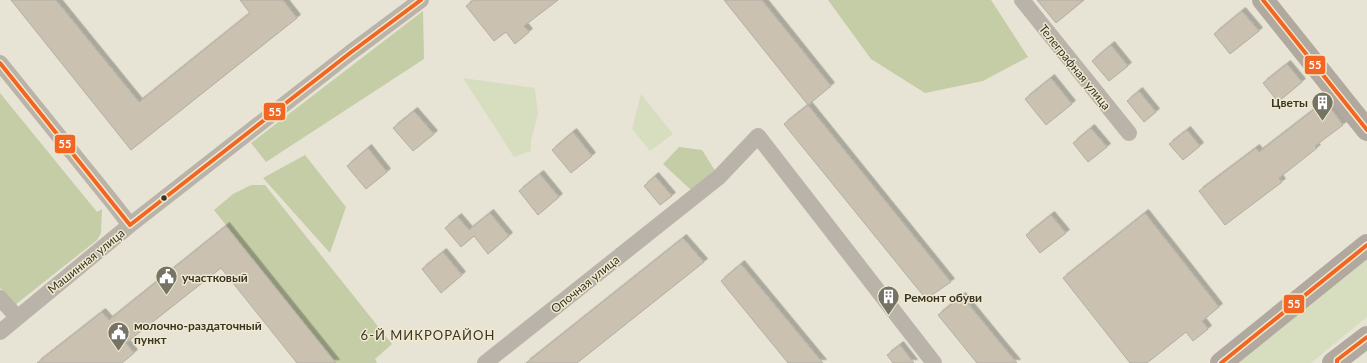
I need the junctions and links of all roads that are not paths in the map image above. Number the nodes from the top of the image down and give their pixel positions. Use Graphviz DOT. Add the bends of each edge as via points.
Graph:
graph roads {
  1 [pos="421,0"];
  2 [pos="1022,0"];
  3 [pos="1263,0"];
  4 [pos="0,63"];
  5 [pos="1367,130"];
  6 [pos="1129,133"];
  7 [pos="130,225"];
  8 [pos="1367,245"];
  9 [pos="0,298"];
  10 [pos="17,318"];
  11 [pos="0,332"];
  12 [pos="1367,337"];
  13 [pos="1336,362"];
  14 [pos="485,363"];
  15 [pos="934,363"];
  16 [pos="1221,363"];
  1 -- 7 [label="street, Машинная улица"];
  2 -- 6 [label="street, Телеграфная улица"];
  3 -- 5 [label="main road"];
  4 -- 7 [label="street"];
  7 -- 10 [label="street, Машинная улица"];
  8 -- 16 [label="main road"];
  9 -- 10 [label="street"];
  10 -- 11 [label="street, Машинная улица"];
  12 -- 13 [label="main road"];
  14 -- 15 [label="street, Опочная улица" via="719,177 758,136"];
}
